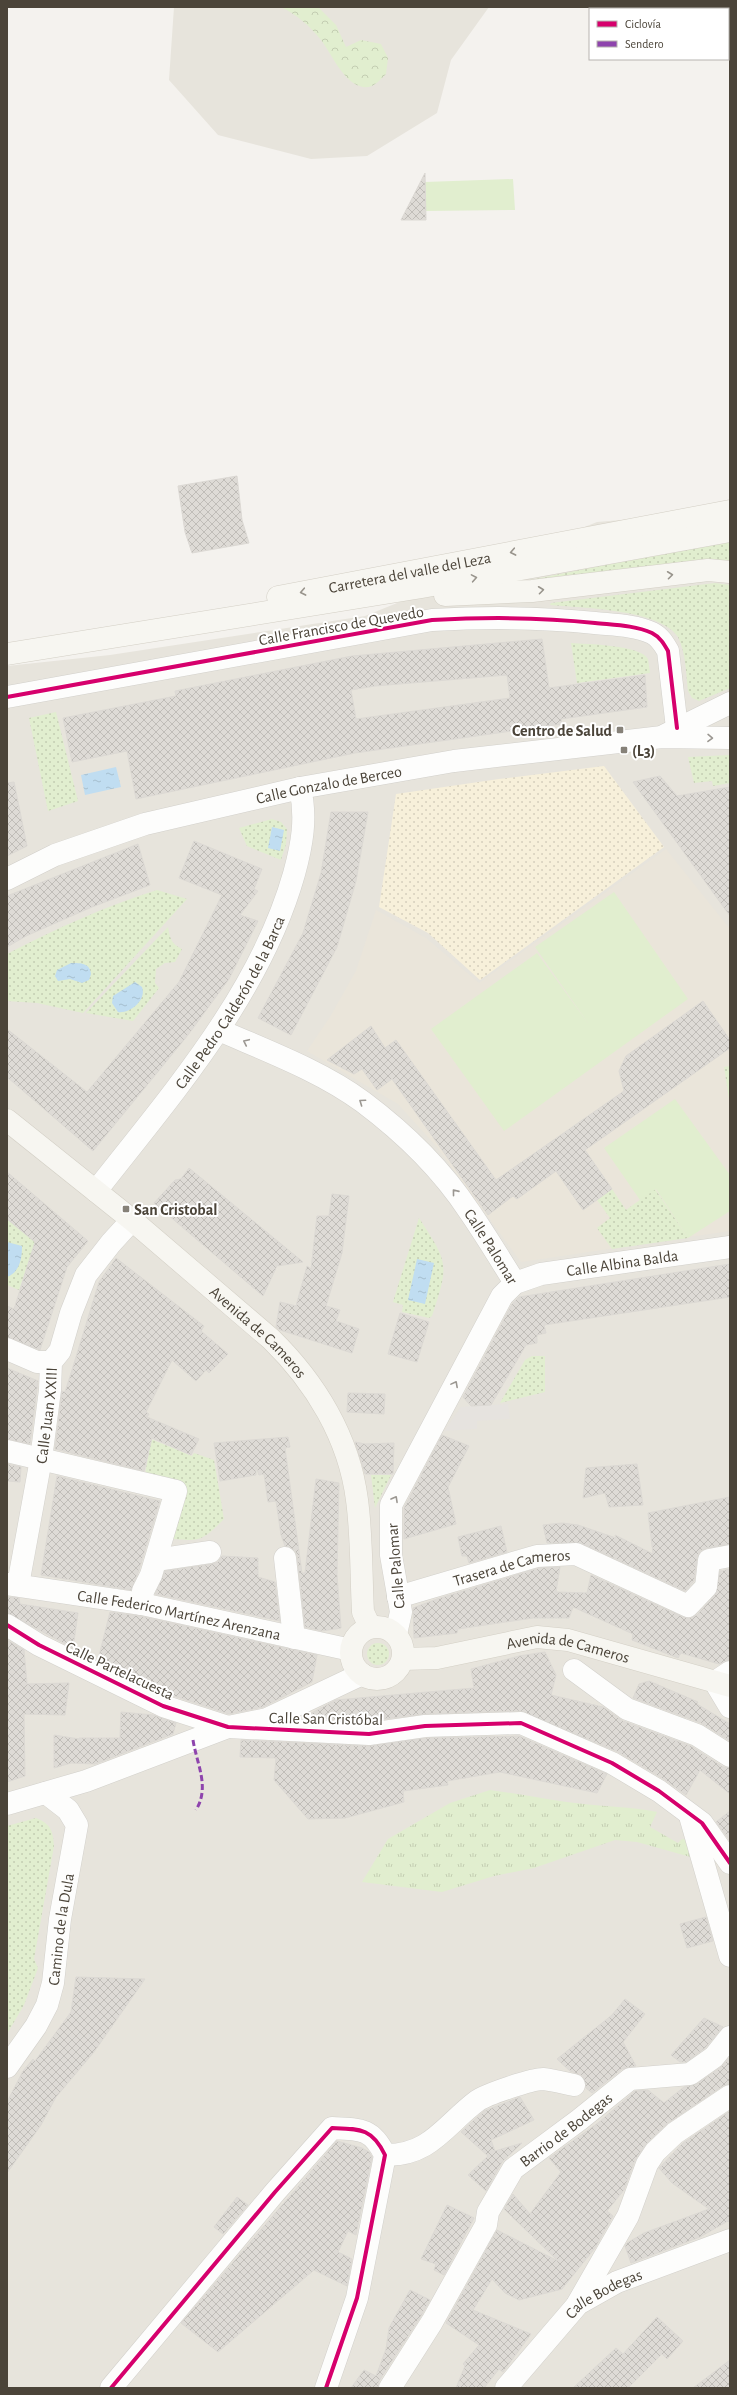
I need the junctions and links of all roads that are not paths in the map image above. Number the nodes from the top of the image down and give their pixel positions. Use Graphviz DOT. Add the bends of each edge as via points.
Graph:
graph roads {
  1 [pos="730,511"];
  2 [pos="730,521"];
  3 [pos="730,531"];
  4 [pos="547,546"];
  5 [pos="730,572"];
  6 [pos="238,618"];
  7 [pos="90,640"];
  8 [pos="7,654"];
  9 [pos="674,690"];
  10 [pos="7,697"];
  11 [pos="722,707"];
  12 [pos="670,732"];
  13 [pos="730,738"];
  14 [pos="300,788"];
  15 [pos="7,879"];
  16 [pos="219,1030"];
  17 [pos="7,1120"];
  18 [pos="96,1191"];
  19 [pos="132,1220"];
  20 [pos="730,1246"];
  21 [pos="515,1283"];
  22 [pos="7,1349"];
  23 [pos="51,1362"];
  24 [pos="7,1451"];
  25 [pos="41,1459"];
  26 [pos="210,1552"];
  27 [pos="730,1556"];
  28 [pos="285,1558"];
  29 [pos="156,1560"];
  30 [pos="12,1585"];
  31 [pos="398,1597"];
  32 [pos="142,1604"];
  33 [pos="7,1625"];
  34 [pos="370,1627"];
  35 [pos="396,1634"];
  36 [pos="294,1638"];
  37 [pos="351,1650"];
  38 [pos="403,1659"];
  39 [pos="574,1670"];
  40 [pos="362,1674"];
  41 [pos="725,1680"];
  42 [pos="730,1707"];
  43 [pos="228,1727"];
  44 [pos="730,1756"];
  45 [pos="46,1793"];
  46 [pos="7,1804"];
  47 [pos="689,1813"];
  48 [pos="730,1863"];
  49 [pos="709,1881"];
  50 [pos="730,1915"];
  51 [pos="730,1956"];
  52 [pos="730,2037"];
  53 [pos="7,2067"];
  54 [pos="574,2085"];
  55 [pos="730,2096"];
  56 [pos="385,2155"];
  57 [pos="730,2240"];
  58 [pos="578,2304"];
  59 [pos="111,2388"];
  60 [pos="326,2388"];
  61 [pos="390,2388"];
  62 [pos="506,2388"];
  1 -- 4 [label="main road, Carretera del valle del Leza"];
  2 -- 4 [label="main road" via="612,544"];
  6 -- 3 [label="main road, Carretera del valle del Leza, one-way"];
  4 -- 7 [label="main road, Carretera del valle del Leza, one-way" via="225,607"];
  6 -- 5 [label="main road, one-way" via="298,618 448,594 532,591 708,570"];
  6 -- 7 [label="main road, Carretera del valle del Leza"];
  7 -- 8 [label="main road, Carretera del valle del Leza"];
  9 -- 10 [label="street, Calle Francisco de Quevedo" via="668,651 662,641 653,634 634,627 549,618 495,617 432,620"];
  9 -- 11 [label="street, Calle Francisco de Quevedo" via="684,705 698,710"];
  9 -- 12 [label="street, Calle Francisco de Quevedo"];
  11 -- 12 [label="street, Calle Gonzalo de Berceo"];
  12 -- 13 [label="street, Calle Gonzalo de Berceo, one-way"];
  12 -- 14 [label="street, Calle Gonzalo de Berceo" via="454,761"];
  14 -- 15 [label="street, Calle Gonzalo de Berceo" via="145,824 55,855"];
  14 -- 16 [label="street, Calle Pedro Calderón de la Barca" via="304,808 302,845 286,902 265,952"];
  16 -- 18 [label="street, Calle Pedro Calderón de la Barca"];
  21 -- 16 [label="street, Calle Palomar, one-way" via="469,1210 404,1137 362,1102 312,1072"];
  17 -- 18 [label="main road, Avenida de Cameros"];
  18 -- 19 [label="main road, Avenida de Cameros"];
  19 -- 23 [label="street, Calle Juan XXIII" via="86,1275 60,1351"];
  19 -- 34 [label="main road, Avenida de Cameros" via="271,1339 290,1358 325,1404 347,1454 357,1499 363,1612"];
  20 -- 21 [label="street, Calle Albina Balda" via="541,1274"];
  31 -- 21 [label="street, Calle Palomar, one-way" via="391,1555 391,1505 502,1296"];
  22 -- 23 [label="street" via="37,1362"];
  23 -- 25 [label="street, Calle Juan XXIII"];
  24 -- 25 [label="street"];
  25 -- 29 [label="street" via="176,1491"];
  25 -- 30 [label="street, Calle Juan XXIII"];
  26 -- 29 [label="street"];
  27 -- 31 [label="street, Trasera de Cameros" via="709,1560 706,1587 688,1606 576,1554 537,1556"];
  28 -- 36 [label="street"];
  29 -- 32 [label="street" via="143,1590"];
  30 -- 32 [label="street, Calle Federico Martínez Arenzana"];
  31 -- 35 [label="street, Calle Palomar" via="401,1612"];
  32 -- 36 [label="street, Calle Federico Martínez Arenzana"];
  33 -- 43 [label="street, Calle Partelacuesta" via="40,1645 163,1706"];
  34 -- 35 [label="main road" via="384,1627"];
  34 -- 37 [label="main road" via="354,1640"];
  35 -- 38 [label="main road" via="401,1641"];
  36 -- 37 [label="street, Calle Federico Martínez Arenzana"];
  37 -- 40 [label="main road" via="355,1668"];
  38 -- 40 [label="main road" via="399,1668 391,1675 371,1678"];
  38 -- 41 [label="main road, Avenida de Cameros" via="437,1658 538,1637 568,1640"];
  39 -- 44 [label="street" via="627,1709 697,1735"];
  40 -- 43 [label="street" via="268,1719"];
  41 -- 42 [label="street"];
  43 -- 45 [label="street" via="86,1782"];
  43 -- 47 [label="street, Calle San Cristóbal" via="369,1734 425,1726 520,1723 612,1762 660,1791"];
  45 -- 46 [label="street"];
  45 -- 53 [label="street, Camino de la Dula" via="68,1810 77,1826 60,1919 53,1983 47,2005 36,2026"];
  47 -- 48 [label="street, Calle San Cristóbal" via="702,1823"];
  47 -- 49 [label="street"];
  49 -- 50 [label="street"];
  49 -- 51 [label="street"];
  52 -- 61 [label="street, Barrio de Bodegas" via="714,2057 690,2074 630,2079 580,2120 513,2169 488,2212 486,2225 436,2315"];
  54 -- 56 [label="street" via="542,2079 518,2084 478,2100 456,2121 415,2151"];
  55 -- 58 [label="street" via="675,2133 655,2152 647,2164 628,2216"];
  56 -- 59 [label="street" via="377,2139 358,2129 332,2128"];
  56 -- 60 [label="street" via="356,2298"];
  57 -- 58 [label="street, Calle Bodegas" via="617,2282"];
  58 -- 62 [label="street, Calle Bodegas"];
}
